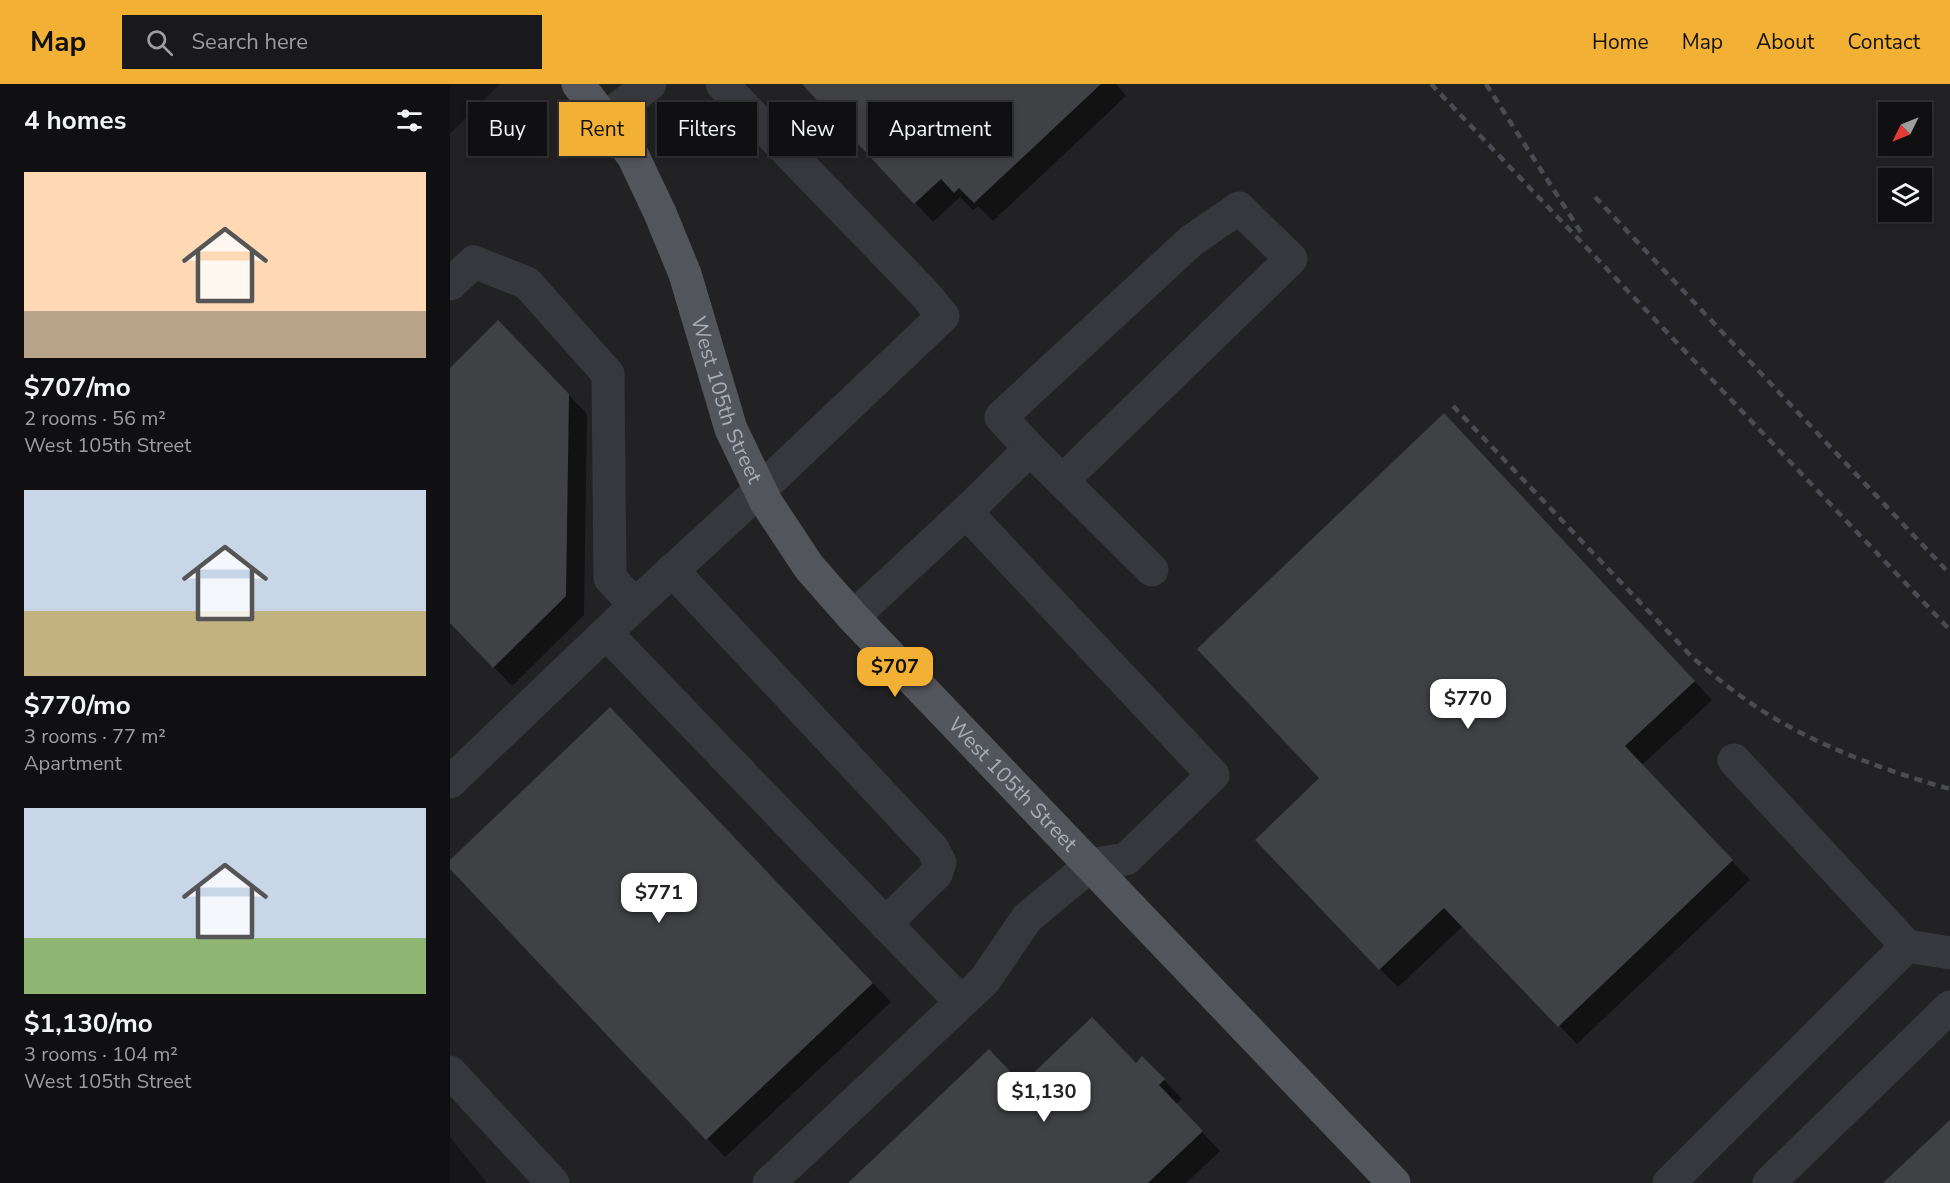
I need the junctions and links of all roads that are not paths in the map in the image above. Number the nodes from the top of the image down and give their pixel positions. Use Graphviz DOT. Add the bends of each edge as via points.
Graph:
graph roads {
  1 [pos="578,84"];
  2 [pos="650,84"];
  3 [pos="722,84"];
  4 [pos="592,102"];
  5 [pos="626,102"];
  6 [pos="633,156"];
  7 [pos="450,284"];
  8 [pos="1030,449"];
  9 [pos="1062,481"];
  10 [pos="760,490"];
  11 [pos="966,512"];
  12 [pos="672,570"];
  13 [pos="1152,570"];
  14 [pos="635,604"];
  15 [pos="853,617"];
  16 [pos="606,633"];
  17 [pos="1734,760"];
  18 [pos="450,783"];
  19 [pos="1091,865"];
  20 [pos="885,924"];
  21 [pos="1907,946"];
  22 [pos="1950,953"];
  23 [pos="961,1002"];
  24 [pos="1950,1007"];
  25 [pos="450,1072"];
  26 [pos="1383,1179"];
  27 [pos="553,1183"];
  28 [pos="769,1183"];
  29 [pos="1669,1183"];
  30 [pos="1769,1183"];
  1 -- 4 [label="main road, West 105th Street"];
  2 -- 5 [label="lane"];
  3 -- 10 [label="lane" via="944,316"];
  6 -- 10 [label="main road, West 105th Street" via="685,274 731,429"];
  7 -- 14 [label="lane" via="474,262 528,283 608,374 610,578"];
  8 -- 9 [label="lane"];
  8 -- 9 [label="lane" via="1001,417 1191,241 1239,208 1291,259"];
  8 -- 11 [label="lane"];
  9 -- 13 [label="lane"];
  10 -- 12 [label="lane"];
  10 -- 15 [label="main road, West 105th Street" via="809,567"];
  11 -- 15 [label="lane"];
  11 -- 19 [label="lane" via="1213,775 1126,859"];
  12 -- 14 [label="lane"];
  12 -- 20 [label="lane" via="933,849 940,862 936,874"];
  14 -- 16 [label="lane"];
  15 -- 19 [label="main road, West 105th Street"];
  16 -- 18 [label="lane"];
  16 -- 20 [label="lane"];
  17 -- 21 [label="lane"];
  19 -- 23 [label="lane" via="1027,918 984,981"];
  19 -- 26 [label="main road, West 105th Street"];
  20 -- 23 [label="lane"];
  21 -- 22 [label="lane"];
  21 -- 29 [label="lane"];
  23 -- 28 [label="lane"];
  24 -- 30 [label="lane"];
  25 -- 27 [label="lane"];
}
